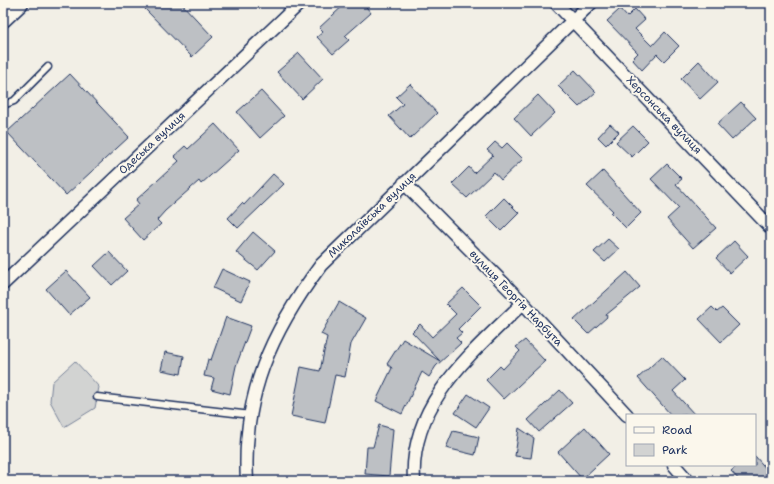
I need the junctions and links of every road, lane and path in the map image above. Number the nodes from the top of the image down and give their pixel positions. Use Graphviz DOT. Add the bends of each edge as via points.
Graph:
graph roads {
  1 [pos="20,3"];
  2 [pos="300,3"];
  3 [pos="556,3"];
  4 [pos="591,3"];
  5 [pos="3,19"];
  6 [pos="573,20"];
  7 [pos="48,67"];
  8 [pos="3,105"];
  9 [pos="404,182"];
  10 [pos="771,228"];
  11 [pos="3,284"];
  12 [pos="523,303"];
  13 [pos="97,398"];
  14 [pos="626,414"];
  15 [pos="251,415"];
  16 [pos="675,466"];
  17 [pos="247,481"];
  18 [pos="414,481"];
  19 [pos="688,481"];
  1 -- 5 [label="main road"];
  2 -- 11 [label="street, Одеська вулиця"];
  3 -- 6 [label="street, Херсонська вулиця"];
  4 -- 6 [label="street, Миколаївська вулиця"];
  6 -- 9 [label="street, Миколаївська вулиця"];
  6 -- 10 [label="street, Херсонська вулиця"];
  7 -- 8 [label="lane" via="14,101"];
  9 -- 12 [label="street, вулиця Георгія Нарбута"];
  9 -- 15 [label="street, Миколаївська вулиця" via="321,265 302,290 281,324 268,352 257,383"];
  12 -- 14 [label="street, вулиця Георгія Нарбута"];
  12 -- 18 [label="street" via="461,364 427,411 417,441 413,466"];
  13 -- 15 [label="lane"];
  15 -- 17 [label="street, Миколаївська вулиця"];
  16 -- 19 [label="street"];
}
